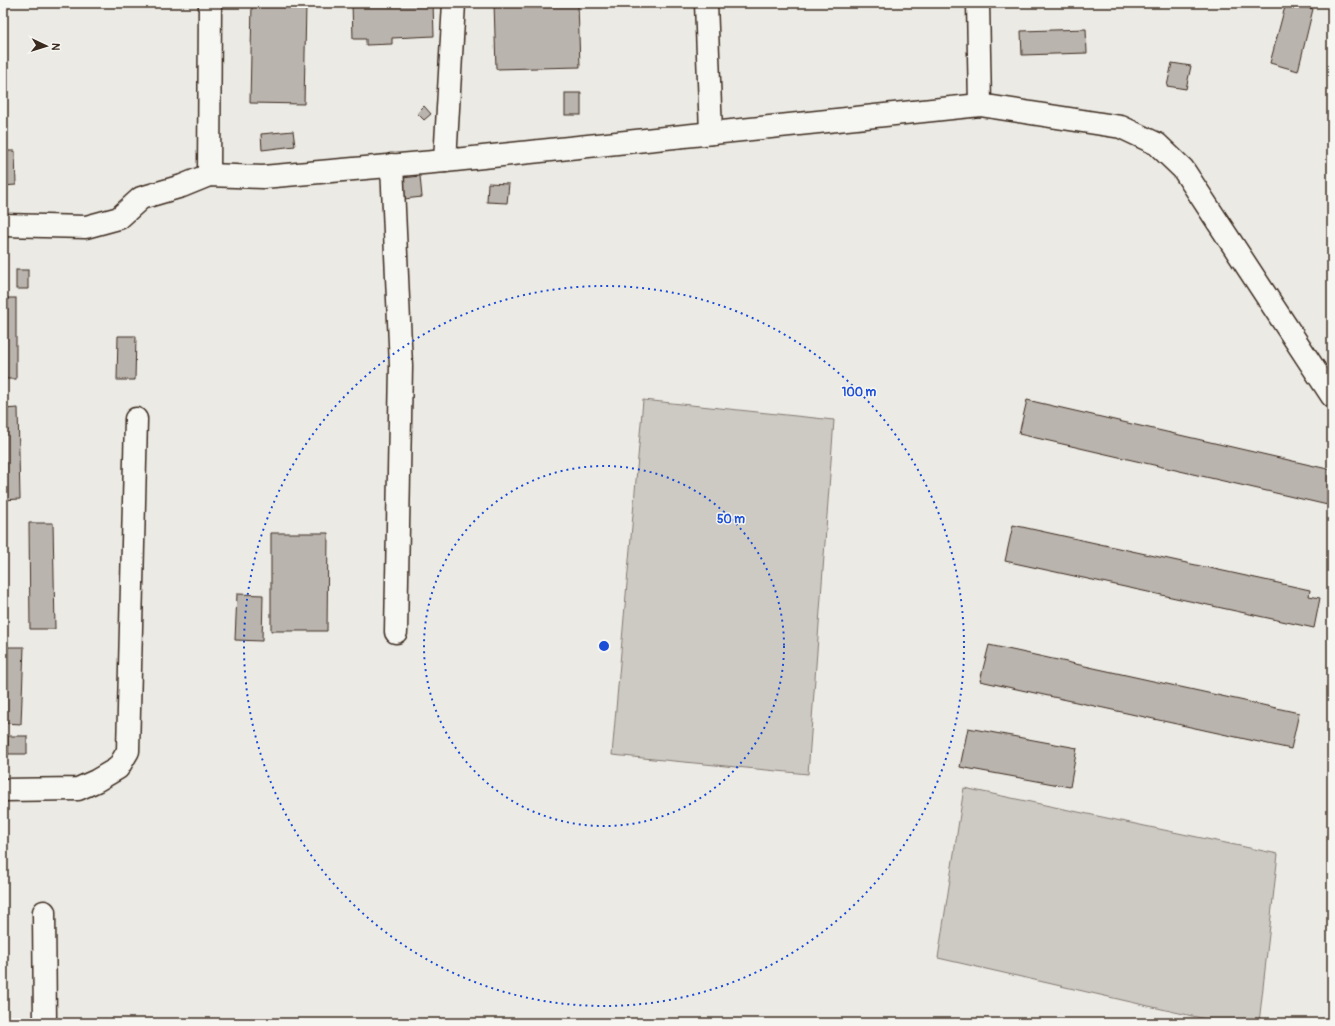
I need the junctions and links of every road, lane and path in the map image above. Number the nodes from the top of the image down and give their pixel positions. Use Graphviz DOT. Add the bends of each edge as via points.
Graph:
graph roads {
  1 [pos="210,3"];
  2 [pos="454,3"];
  3 [pos="706,3"];
  4 [pos="978,3"];
  5 [pos="980,105"];
  6 [pos="711,133"];
  7 [pos="445,161"];
  8 [pos="392,165"];
  9 [pos="209,175"];
  10 [pos="3,224"];
  11 [pos="1332,396"];
  12 [pos="136,419"];
  13 [pos="396,632"];
  14 [pos="3,790"];
  15 [pos="44,912"];
  16 [pos="45,1023"];
  1 -- 9 [label="street"];
  2 -- 7 [label="street"];
  3 -- 6 [label="street"];
  4 -- 5 [label="street"];
  5 -- 6 [label="street"];
  5 -- 11 [label="street" via="1121,127 1157,144 1183,169"];
  6 -- 7 [label="street"];
  7 -- 8 [label="street"];
  8 -- 9 [label="street" via="264,177"];
  8 -- 13 [label="street" via="401,366"];
  9 -- 10 [label="street" via="141,198 119,218 86,227"];
  12 -- 14 [label="street" via="128,751 118,768 78,789"];
  15 -- 16 [label="street"];
}
